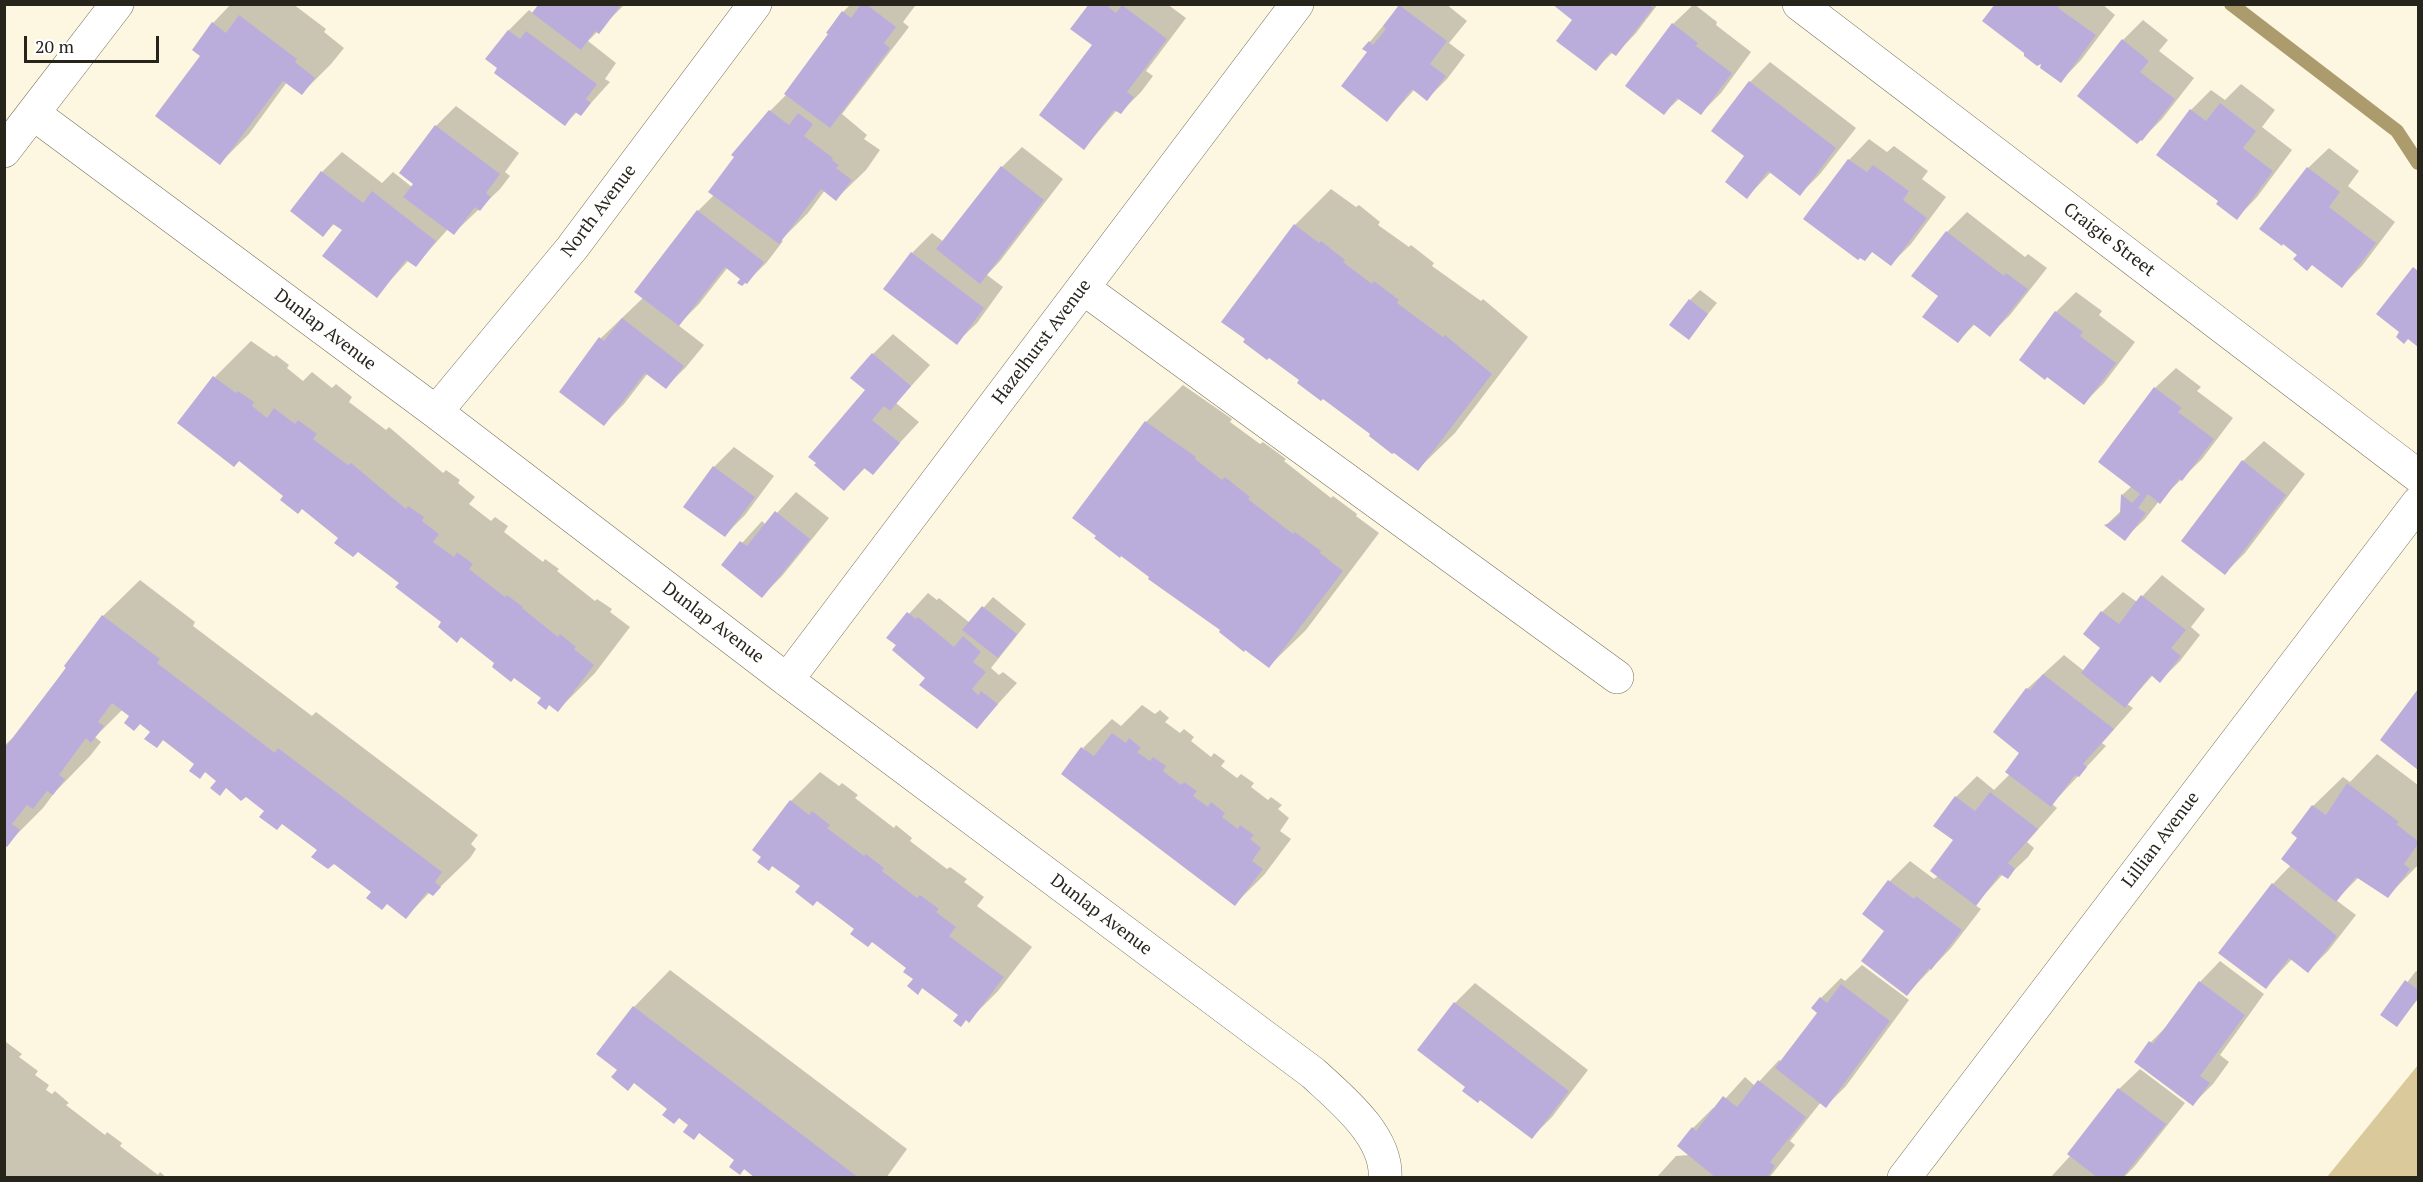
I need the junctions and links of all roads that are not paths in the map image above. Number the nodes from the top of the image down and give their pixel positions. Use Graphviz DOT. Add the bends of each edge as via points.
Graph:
graph roads {
  1 [pos="117,4"];
  2 [pos="755,4"];
  3 [pos="1297,4"];
  4 [pos="1799,4"];
  5 [pos="34,114"];
  6 [pos="4,151"];
  7 [pos="1083,288"];
  8 [pos="436,412"];
  9 [pos="2418,477"];
  10 [pos="2418,503"];
  11 [pos="1617,677"];
  12 [pos="787,680"];
  13 [pos="1381,1162"];
  14 [pos="1904,1178"];
  1 -- 5 [label="street"];
  2 -- 8 [label="street, North Avenue" via="572,248"];
  3 -- 7 [label="street, Hazelhurst Avenue"];
  4 -- 9 [label="street, Craigie Street"];
  5 -- 6 [label="street"];
  5 -- 8 [label="street, Dunlap Avenue"];
  7 -- 11 [label="street"];
  7 -- 12 [label="street, Hazelhurst Avenue"];
  8 -- 12 [label="street, Dunlap Avenue"];
  10 -- 14 [label="street, Lillian Avenue"];
  12 -- 13 [label="street, Dunlap Avenue" via="1313,1073 1361,1118"];
}
